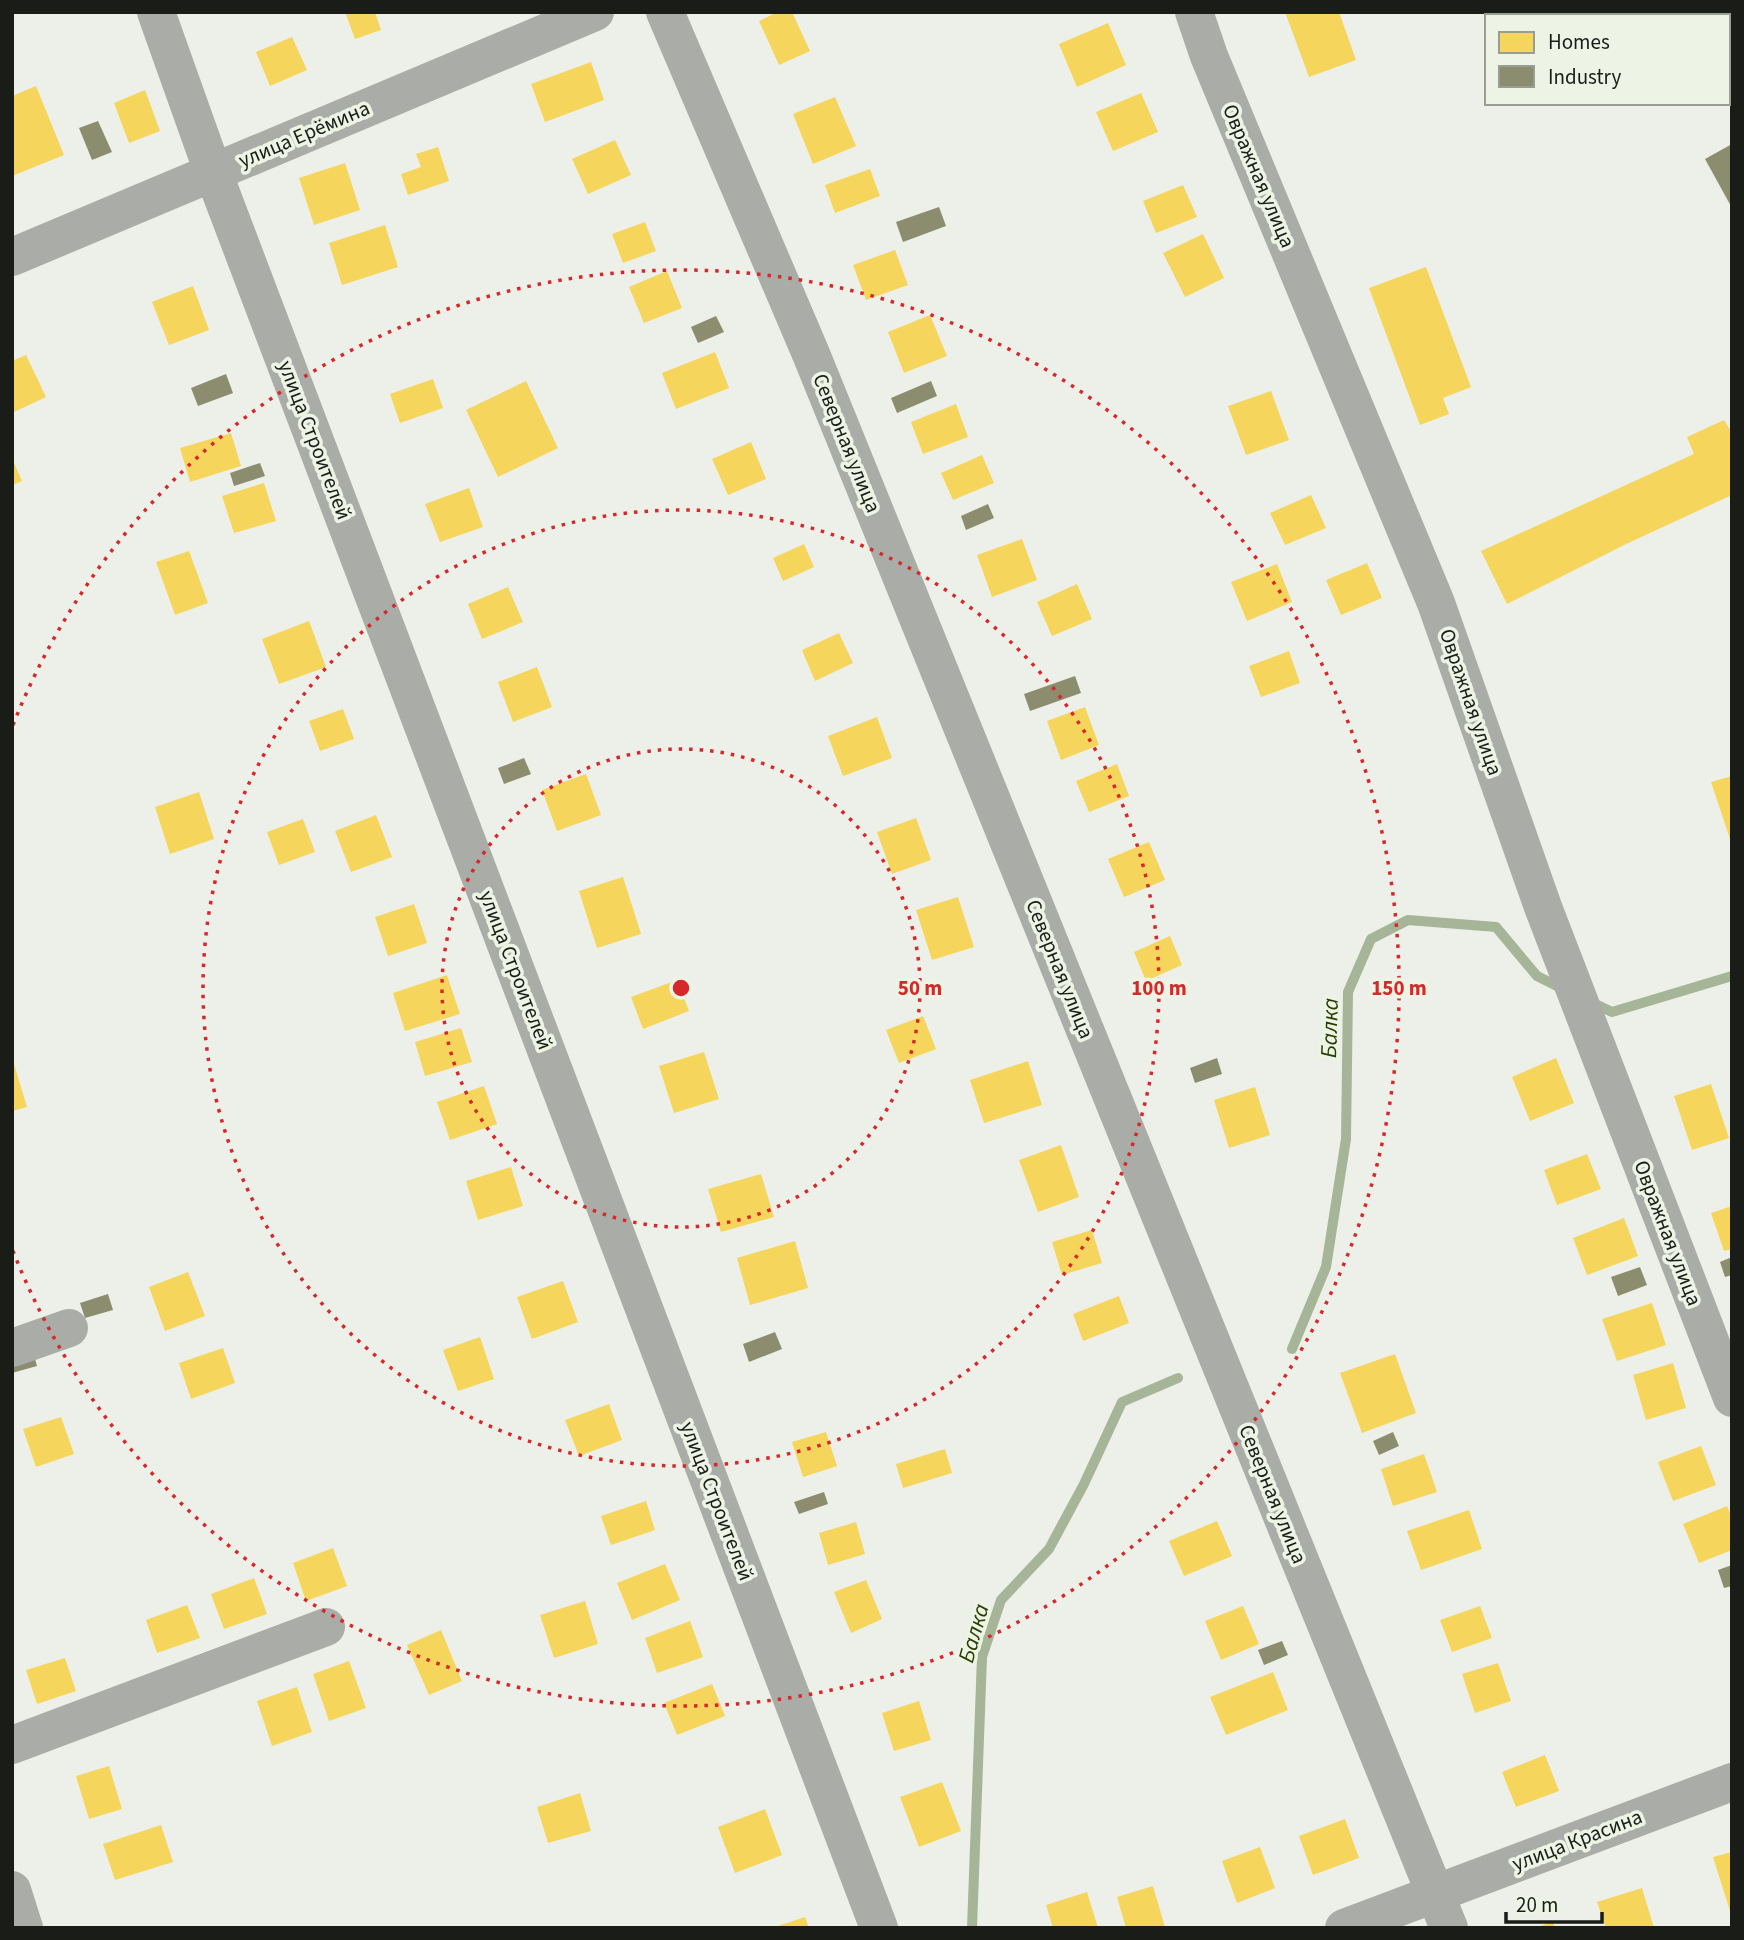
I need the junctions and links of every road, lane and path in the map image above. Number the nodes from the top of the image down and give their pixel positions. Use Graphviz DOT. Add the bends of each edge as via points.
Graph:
graph roads {
  1 [pos="156,12"];
  2 [pos="595,12"];
  3 [pos="665,12"];
  4 [pos="1194,12"];
  5 [pos="213,172"];
  6 [pos="12,257"];
  7 [pos="69,1328"];
  8 [pos="12,1348"];
  9 [pos="1732,1398"];
  10 [pos="326,1628"];
  11 [pos="12,1745"];
  12 [pos="1732,1782"];
  13 [pos="12,1890"];
  14 [pos="1442,1911"];
  15 [pos="24,1928"];
  16 [pos="879,1928"];
  17 [pos="1344,1928"];
  1 -- 5 [label="street, улица Строителей"];
  2 -- 5 [label="street, улица Ерёмина"];
  3 -- 14 [label="street, Северная улица" via="811,354"];
  4 -- 9 [label="street, Овражная улица" via="1436,603 1543,907"];
  5 -- 6 [label="street, улица Ерёмина"];
  5 -- 16 [label="street, улица Строителей"];
  7 -- 8 [label="street"];
  10 -- 11 [label="street"];
  12 -- 14 [label="street, улица Красина"];
  13 -- 15 [label="street"];
  14 -- 17 [label="street, улица Красина"];
}
